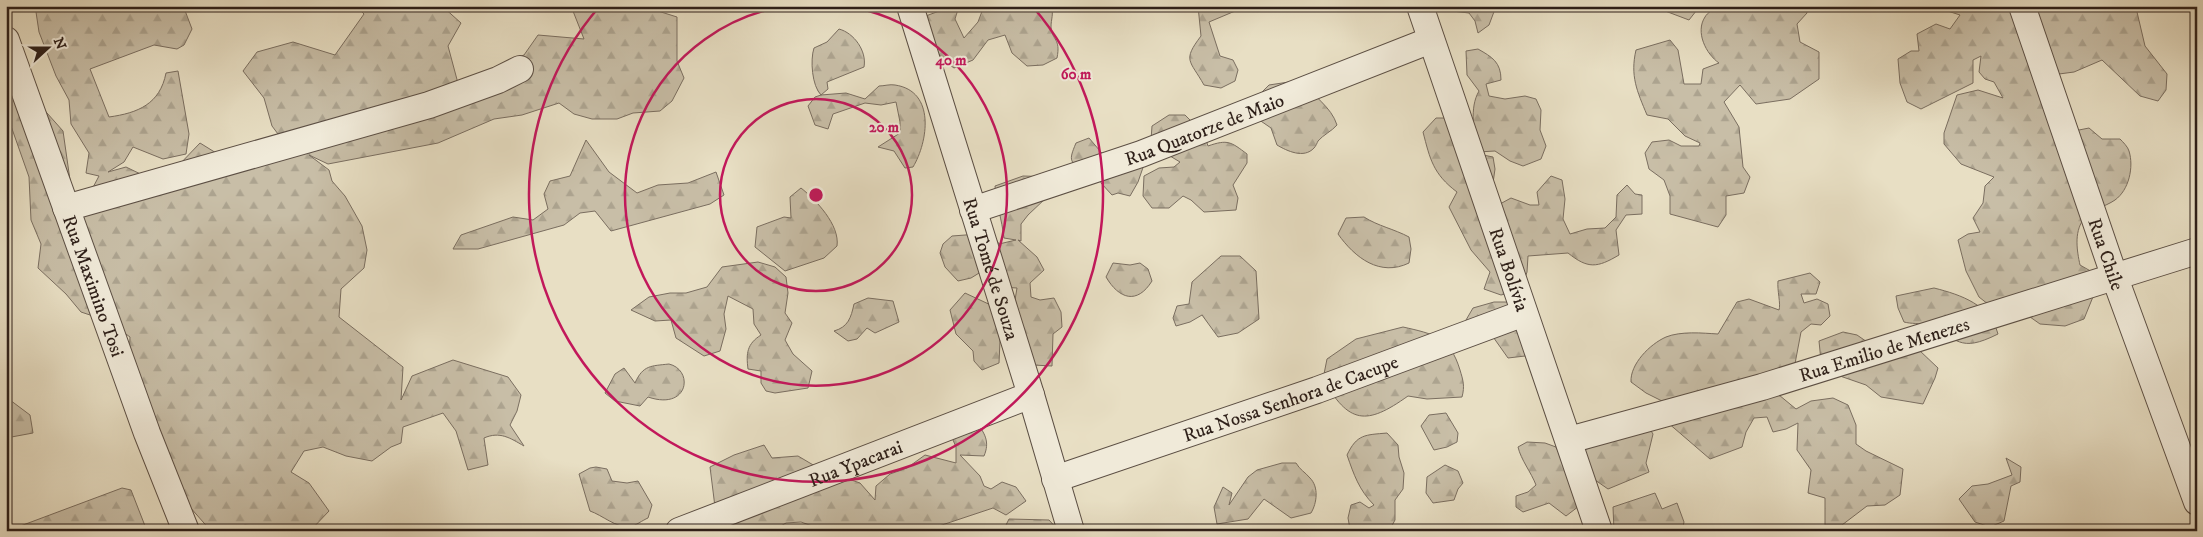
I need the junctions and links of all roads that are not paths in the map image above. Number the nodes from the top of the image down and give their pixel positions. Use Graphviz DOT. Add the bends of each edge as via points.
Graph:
graph roads {
  1 [pos="910,6"];
  2 [pos="1420,6"];
  3 [pos="2022,6"];
  4 [pos="6,40"];
  5 [pos="1431,40"];
  6 [pos="520,69"];
  7 [pos="66,208"];
  8 [pos="973,210"];
  9 [pos="2197,251"];
  10 [pos="2115,278"];
  11 [pos="1524,313"];
  12 [pos="1031,395"];
  13 [pos="1569,440"];
  14 [pos="1055,479"];
  15 [pos="2197,502"];
  16 [pos="186,531"];
  17 [pos="680,531"];
  18 [pos="1071,531"];
  19 [pos="1599,531"];
  1 -- 8 [label="street, Rua Tomé de Souza"];
  2 -- 5 [label="street, Rua Bolívia"];
  3 -- 10 [label="street, Rua Chile"];
  4 -- 7 [label="street, Rua Maximino Tosi"];
  5 -- 8 [label="street, Rua Quatorze de Maio" via="1141,154"];
  5 -- 11 [label="street, Rua Bolívia"];
  6 -- 7 [label="street" via="429,105"];
  7 -- 16 [label="street, Rua Maximino Tosi"];
  8 -- 12 [label="street, Rua Tomé de Souza"];
  9 -- 10 [label="street, Rua Emilio de Menezes"];
  10 -- 13 [label="street, Rua Emilio de Menezes" via="1762,388"];
  10 -- 15 [label="street, Rua Chile"];
  11 -- 13 [label="street, Rua Bolívia"];
  11 -- 14 [label="street, Rua Nossa Senhora de Cacupe" via="1317,390"];
  12 -- 14 [label="street, Rua Tomé de Souza"];
  12 -- 17 [label="street, Rua Ypacarai"];
  13 -- 19 [label="street, Rua Bolívia"];
  14 -- 18 [label="street, Rua Tomé de Souza"];
}
